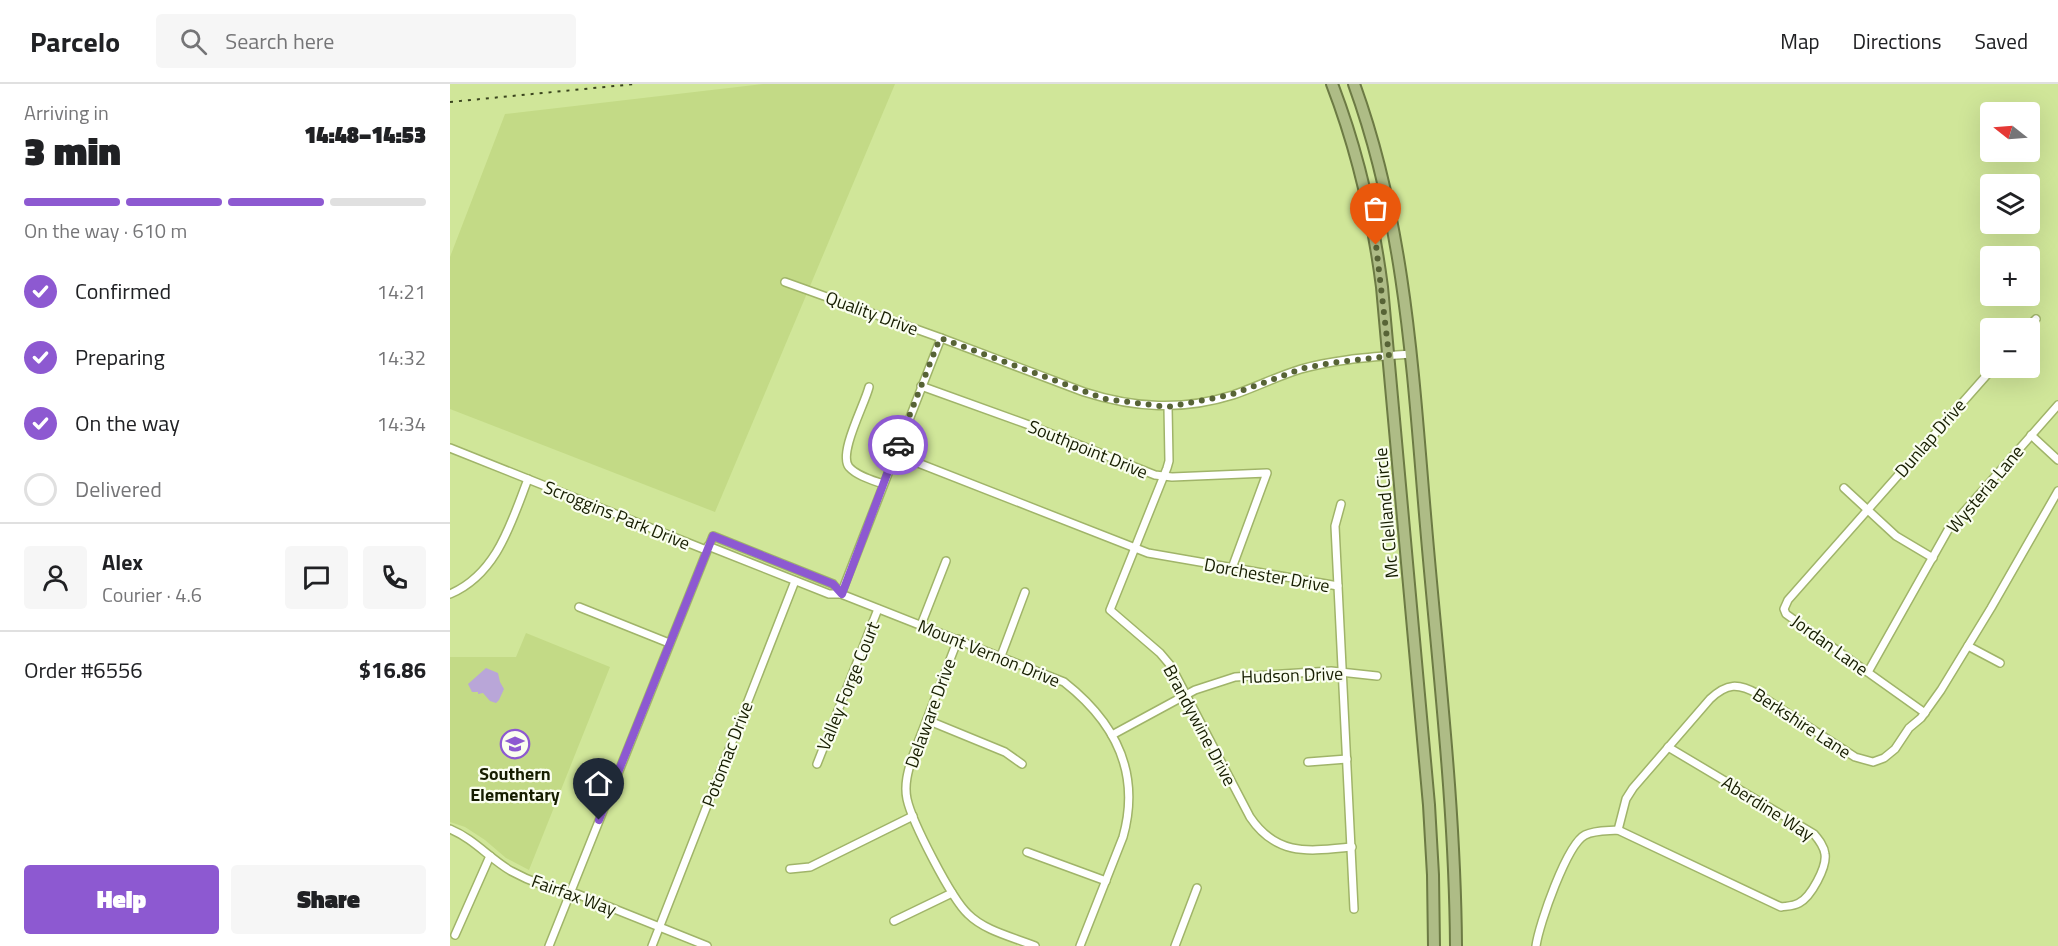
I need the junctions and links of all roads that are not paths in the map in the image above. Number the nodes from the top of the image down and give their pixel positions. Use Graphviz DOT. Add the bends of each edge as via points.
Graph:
graph roads {
  1 [pos="1332,84"];
  2 [pos="1354,84"];
  3 [pos="785,282"];
  4 [pos="940,338"];
  5 [pos="1410,354"];
  6 [pos="1389,356"];
  7 [pos="1984,378"];
  8 [pos="921,386"];
  9 [pos="869,387"];
  10 [pos="2058,405"];
  11 [pos="1168,407"];
  12 [pos="2031,435"];
  13 [pos="450,448"];
  14 [pos="895,454"];
  15 [pos="2058,460"];
  16 [pos="1164,476"];
  17 [pos="528,479"];
  18 [pos="883,484"];
  19 [pos="1844,488"];
  20 [pos="2058,491"];
  21 [pos="1341,504"];
  22 [pos="1867,509"];
  23 [pos="707,548"];
  24 [pos="1136,548"];
  25 [pos="1933,558"];
  26 [pos="946,561"];
  27 [pos="1232,568"];
  28 [pos="795,581"];
  29 [pos="1338,586"];
  30 [pos="1025,592"];
  31 [pos="450,594"];
  32 [pos="842,594"];
  33 [pos="579,607"];
  34 [pos="879,609"];
  35 [pos="921,625"];
  36 [pos="958,639"];
  37 [pos="669,643"];
  38 [pos="1968,646"];
  39 [pos="1001,656"];
  40 [pos="2000,663"];
  41 [pos="1343,672"];
  42 [pos="1868,672"];
  43 [pos="1377,676"];
  44 [pos="1186,695"];
  45 [pos="1924,713"];
  46 [pos="927,720"];
  47 [pos="1112,735"];
  48 [pos="1668,747"];
  49 [pos="1347,759"];
  50 [pos="1308,762"];
  51 [pos="817,764"];
  52 [pos="1022,764"];
  53 [pos="913,816"];
  54 [pos="450,830"];
  55 [pos="1618,830"];
  56 [pos="1352,847"];
  57 [pos="1027,852"];
  58 [pos="490,856"];
  59 [pos="790,869"];
  60 [pos="1106,881"];
  61 [pos="1197,888"];
  62 [pos="570,893"];
  63 [pos="952,893"];
  64 [pos="1354,909"];
  65 [pos="894,921"];
  66 [pos="659,927"];
  67 [pos="455,935"];
  68 [pos="549,946"];
  69 [pos="652,946"];
  70 [pos="707,946"];
  71 [pos="1035,946"];
  72 [pos="1080,946"];
  73 [pos="1175,946"];
  74 [pos="1434,946"];
  75 [pos="1456,946"];
  76 [pos="1536,946"];
  1 -- 6 [label="highway, Mc Clelland Circle" via="1351,138 1373,230"];
  2 -- 5 [label="highway" via="1376,149 1394,225"];
  3 -- 4 [label="street, Quality Drive"];
  4 -- 8 [label="street"];
  4 -- 11 [label="street, Quality Drive" via="1105,399"];
  5 -- 6 [label="street, Quality Drive"];
  5 -- 75 [label="highway" via="1452,815"];
  6 -- 11 [label="street, Quality Drive" via="1304,368 1230,395"];
  6 -- 74 [label="highway, Mc Clelland Circle" via="1429,805"];
  7 -- 22 [label="street, Dunlap Drive"];
  8 -- 14 [label="street"];
  8 -- 16 [label="street, Southpoint Drive"];
  9 -- 18 [label="street" via="846,459 853,470"];
  10 -- 12 [label="street, Wysteria Lane"];
  11 -- 16 [label="street, Brandywine Drive" via="1169,461"];
  12 -- 15 [label="street"];
  12 -- 25 [label="street, Wysteria Lane" via="1948,530"];
  13 -- 17 [label="street, Scroggins Park Drive"];
  14 -- 18 [label="street"];
  14 -- 24 [label="street, Dorchester Drive"];
  16 -- 24 [label="street, Brandywine Drive"];
  16 -- 27 [label="street, Southpoint Drive" via="1267,473"];
  17 -- 23 [label="street, Scroggins Park Drive"];
  17 -- 31 [label="street, Scroggins Park Drive" via="492,560 480,574"];
  18 -- 32 [label="street"];
  19 -- 22 [label="street"];
  20 -- 38 [label="street, Berkshire Lane"];
  21 -- 29 [label="street" via="1335,526"];
  22 -- 25 [label="street" via="1896,536"];
  22 -- 42 [label="street, Jordan Lane" via="1784,609"];
  23 -- 28 [label="street, Mount Vernon Drive"];
  23 -- 32 [label="street, Mount Vernon Drive" via="713,536 833,584"];
  23 -- 37 [label="street"];
  24 -- 27 [label="street, Dorchester Drive"];
  24 -- 44 [label="street, Brandywine Drive" via="1110,610 1160,653"];
  25 -- 42 [label="street, Wysteria Lane"];
  26 -- 35 [label="street"];
  27 -- 29 [label="street, Dorchester Drive"];
  28 -- 32 [label="street, Mount Vernon Drive" via="829,594"];
  28 -- 66 [label="street, Potomac Drive"];
  29 -- 41 [label="street, Dorchester Drive"];
  30 -- 39 [label="street"];
  32 -- 34 [label="street, Mount Vernon Drive"];
  33 -- 37 [label="street"];
  34 -- 35 [label="street, Mount Vernon Drive"];
  34 -- 51 [label="street, Valley Forge Court"];
  35 -- 36 [label="street, Mount Vernon Drive"];
  36 -- 39 [label="street, Mount Vernon Drive"];
  36 -- 46 [label="street, Delaware Drive"];
  37 -- 62 [label="street"];
  38 -- 40 [label="street"];
  38 -- 45 [label="street, Berkshire Lane"];
  39 -- 47 [label="street, Mount Vernon Drive" via="1064,682 1091,705"];
  41 -- 43 [label="street, Hudson Drive"];
  41 -- 44 [label="street, Hudson Drive" via="1235,677"];
  41 -- 49 [label="street, Dorchester Drive"];
  42 -- 45 [label="street, Jordan Lane"];
  44 -- 47 [label="street, Hudson Drive"];
  44 -- 56 [label="street, Brandywine Drive" via="1258,828 1275,843 1294,849"];
  45 -- 48 [label="street, Berkshire Lane" via="1888,756 1868,761 1855,758 1747,687 1734,686 1715,694"];
  46 -- 52 [label="street" via="1005,752"];
  46 -- 53 [label="street, Delaware Drive" via="908,772 907,798"];
  47 -- 60 [label="street, Mount Vernon Drive" via="1122,757 1130,794 1128,820"];
  48 -- 55 [label="street, Berkshire Lane" via="1629,794"];
  48 -- 55 [label="street, Aberdine Way" via="1814,834 1825,854 1825,865 1816,882 1799,904 1781,908"];
  49 -- 50 [label="street"];
  49 -- 56 [label="street, Dorchester Drive"];
  53 -- 59 [label="street" via="810,867"];
  53 -- 63 [label="street, Delaware Drive"];
  54 -- 58 [label="street, Fairfax Way" via="465,835"];
  55 -- 76 [label="street" via="1594,831 1575,843 1546,906"];
  56 -- 64 [label="street, Dorchester Drive"];
  57 -- 60 [label="street"];
  58 -- 62 [label="street, Fairfax Way" via="511,871"];
  58 -- 67 [label="street"];
  60 -- 72 [label="street, Mount Vernon Drive"];
  61 -- 73 [label="street"];
  62 -- 66 [label="street, Fairfax Way"];
  62 -- 68 [label="street"];
  63 -- 65 [label="street"];
  63 -- 71 [label="street, Delaware Drive" via="968,914 987,927"];
  66 -- 69 [label="street, Potomac Drive"];
  66 -- 70 [label="street, Fairfax Way"];
}
